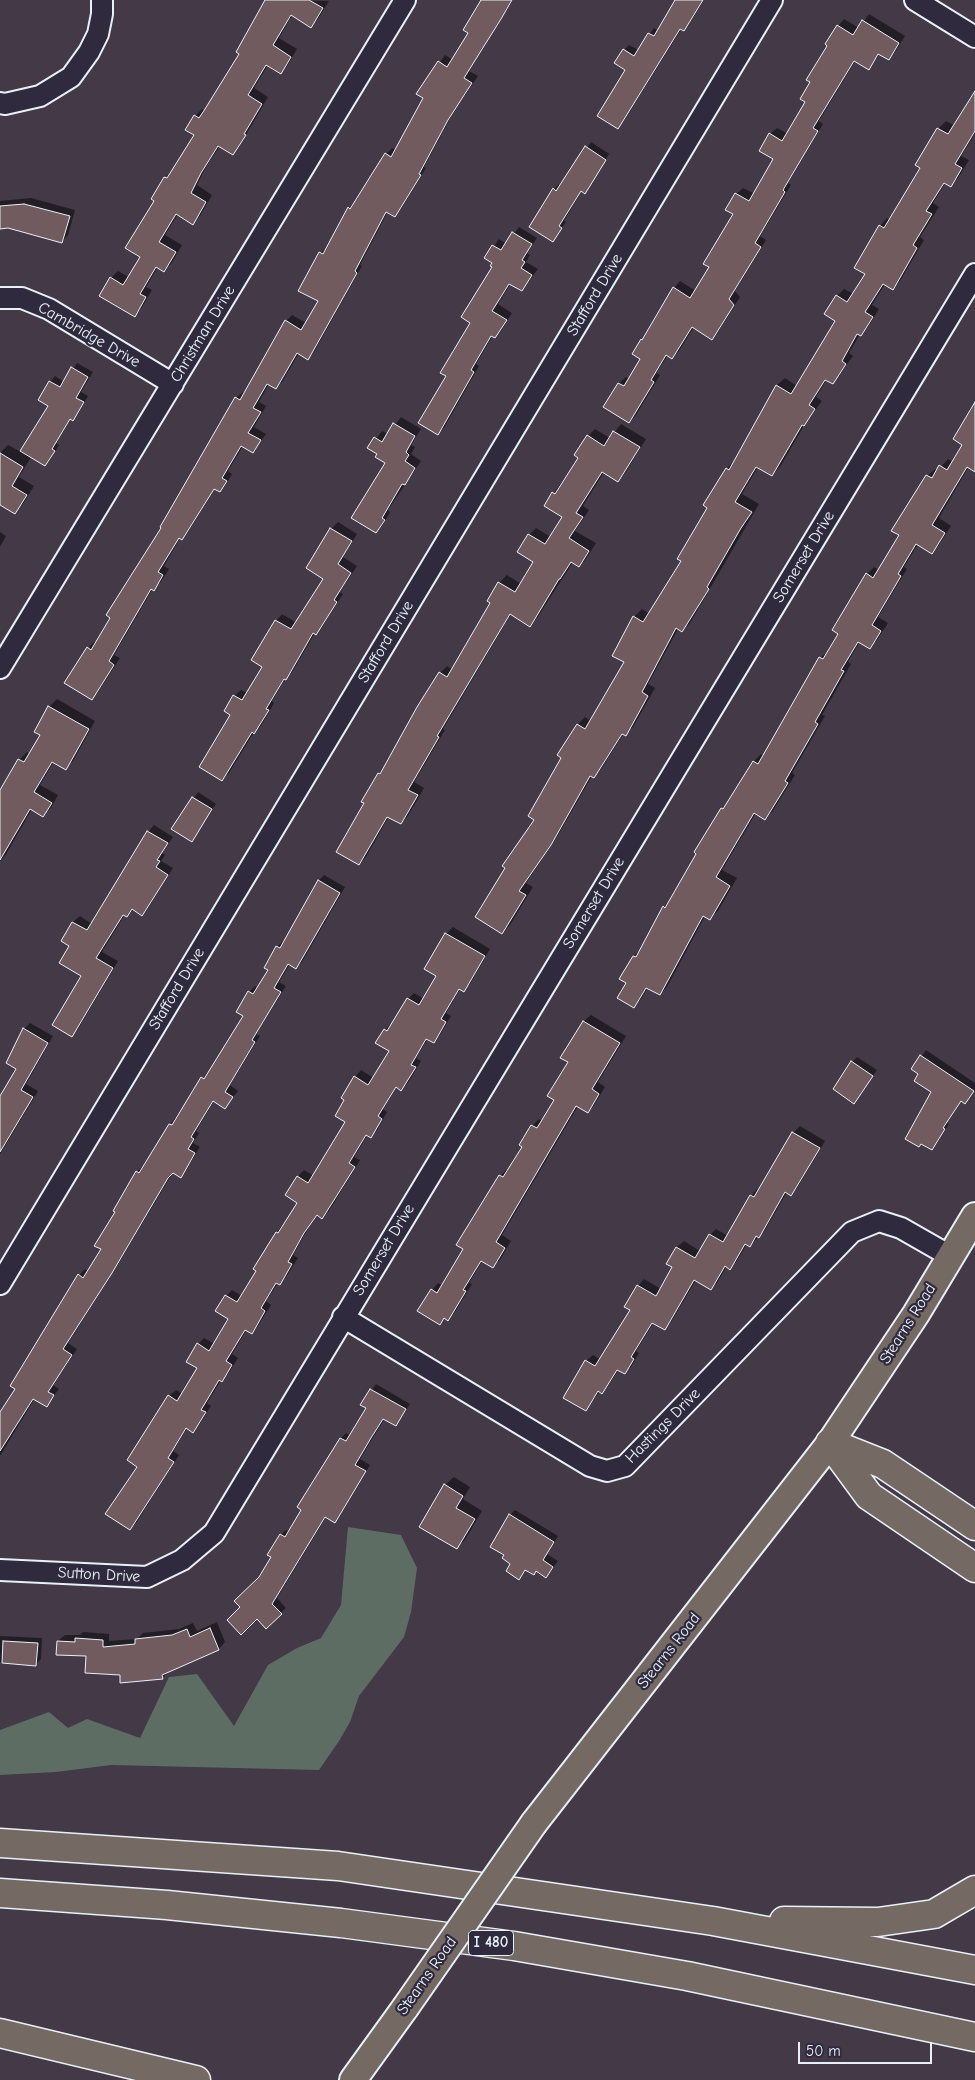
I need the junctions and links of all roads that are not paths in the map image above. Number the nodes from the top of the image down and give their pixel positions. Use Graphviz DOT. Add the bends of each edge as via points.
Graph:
graph roads {
  1 [pos="102,0"];
  2 [pos="405,0"];
  3 [pos="772,0"];
  4 [pos="915,0"];
  5 [pos="975,37"];
  6 [pos="0,103"];
  7 [pos="975,274"];
  8 [pos="0,298"];
  9 [pos="173,384"];
  10 [pos="0,668"];
  11 [pos="975,1216"];
  12 [pos="950,1256"];
  13 [pos="0,1284"];
  14 [pos="343,1318"];
  15 [pos="830,1443"];
  16 [pos="975,1526"];
  17 [pos="214,1533"];
  18 [pos="975,1568"];
  19 [pos="0,1570"];
  20 [pos="0,1843"];
  21 [pos="975,1890"];
  22 [pos="0,1892"];
  23 [pos="713,1921"];
  24 [pos="975,1970"];
  25 [pos="0,2033"];
  26 [pos="975,2036"];
  27 [pos="196,2080"];
  28 [pos="353,2080"];
  1 -- 6 [label="street" via="98,34 71,78 40,96"];
  2 -- 9 [label="street, Christman Drive"];
  3 -- 13 [label="street, Stafford Drive"];
  4 -- 5 [label="street"];
  7 -- 14 [label="street, Somerset Drive"];
  8 -- 9 [label="street, Cambridge Drive" via="22,298 49,309"];
  9 -- 10 [label="street, Christman Drive"];
  11 -- 12 [label="main road, Stearns Road"];
  12 -- 14 [label="street, Hastings Drive" via="901,1228 879,1221 852,1232 625,1466 607,1471 590,1466"];
  12 -- 15 [label="main road, Stearns Road" via="916,1314"];
  14 -- 17 [label="street, Somerset Drive"];
  15 -- 16 [label="highway" via="883,1464"];
  15 -- 18 [label="highway" via="869,1496"];
  15 -- 28 [label="main road, Stearns Road, bridge" via="534,1823"];
  17 -- 19 [label="street, Sutton Drive" via="182,1560 147,1577"];
  20 -- 23 [label="highway" via="338,1866"];
  21 -- 23 [label="highway" via="934,1914 878,1922"];
  22 -- 26 [label="highway, I 480" via="341,1923 514,1946 687,1976"];
  23 -- 24 [label="highway"];
  25 -- 27 [label="highway"];
}
